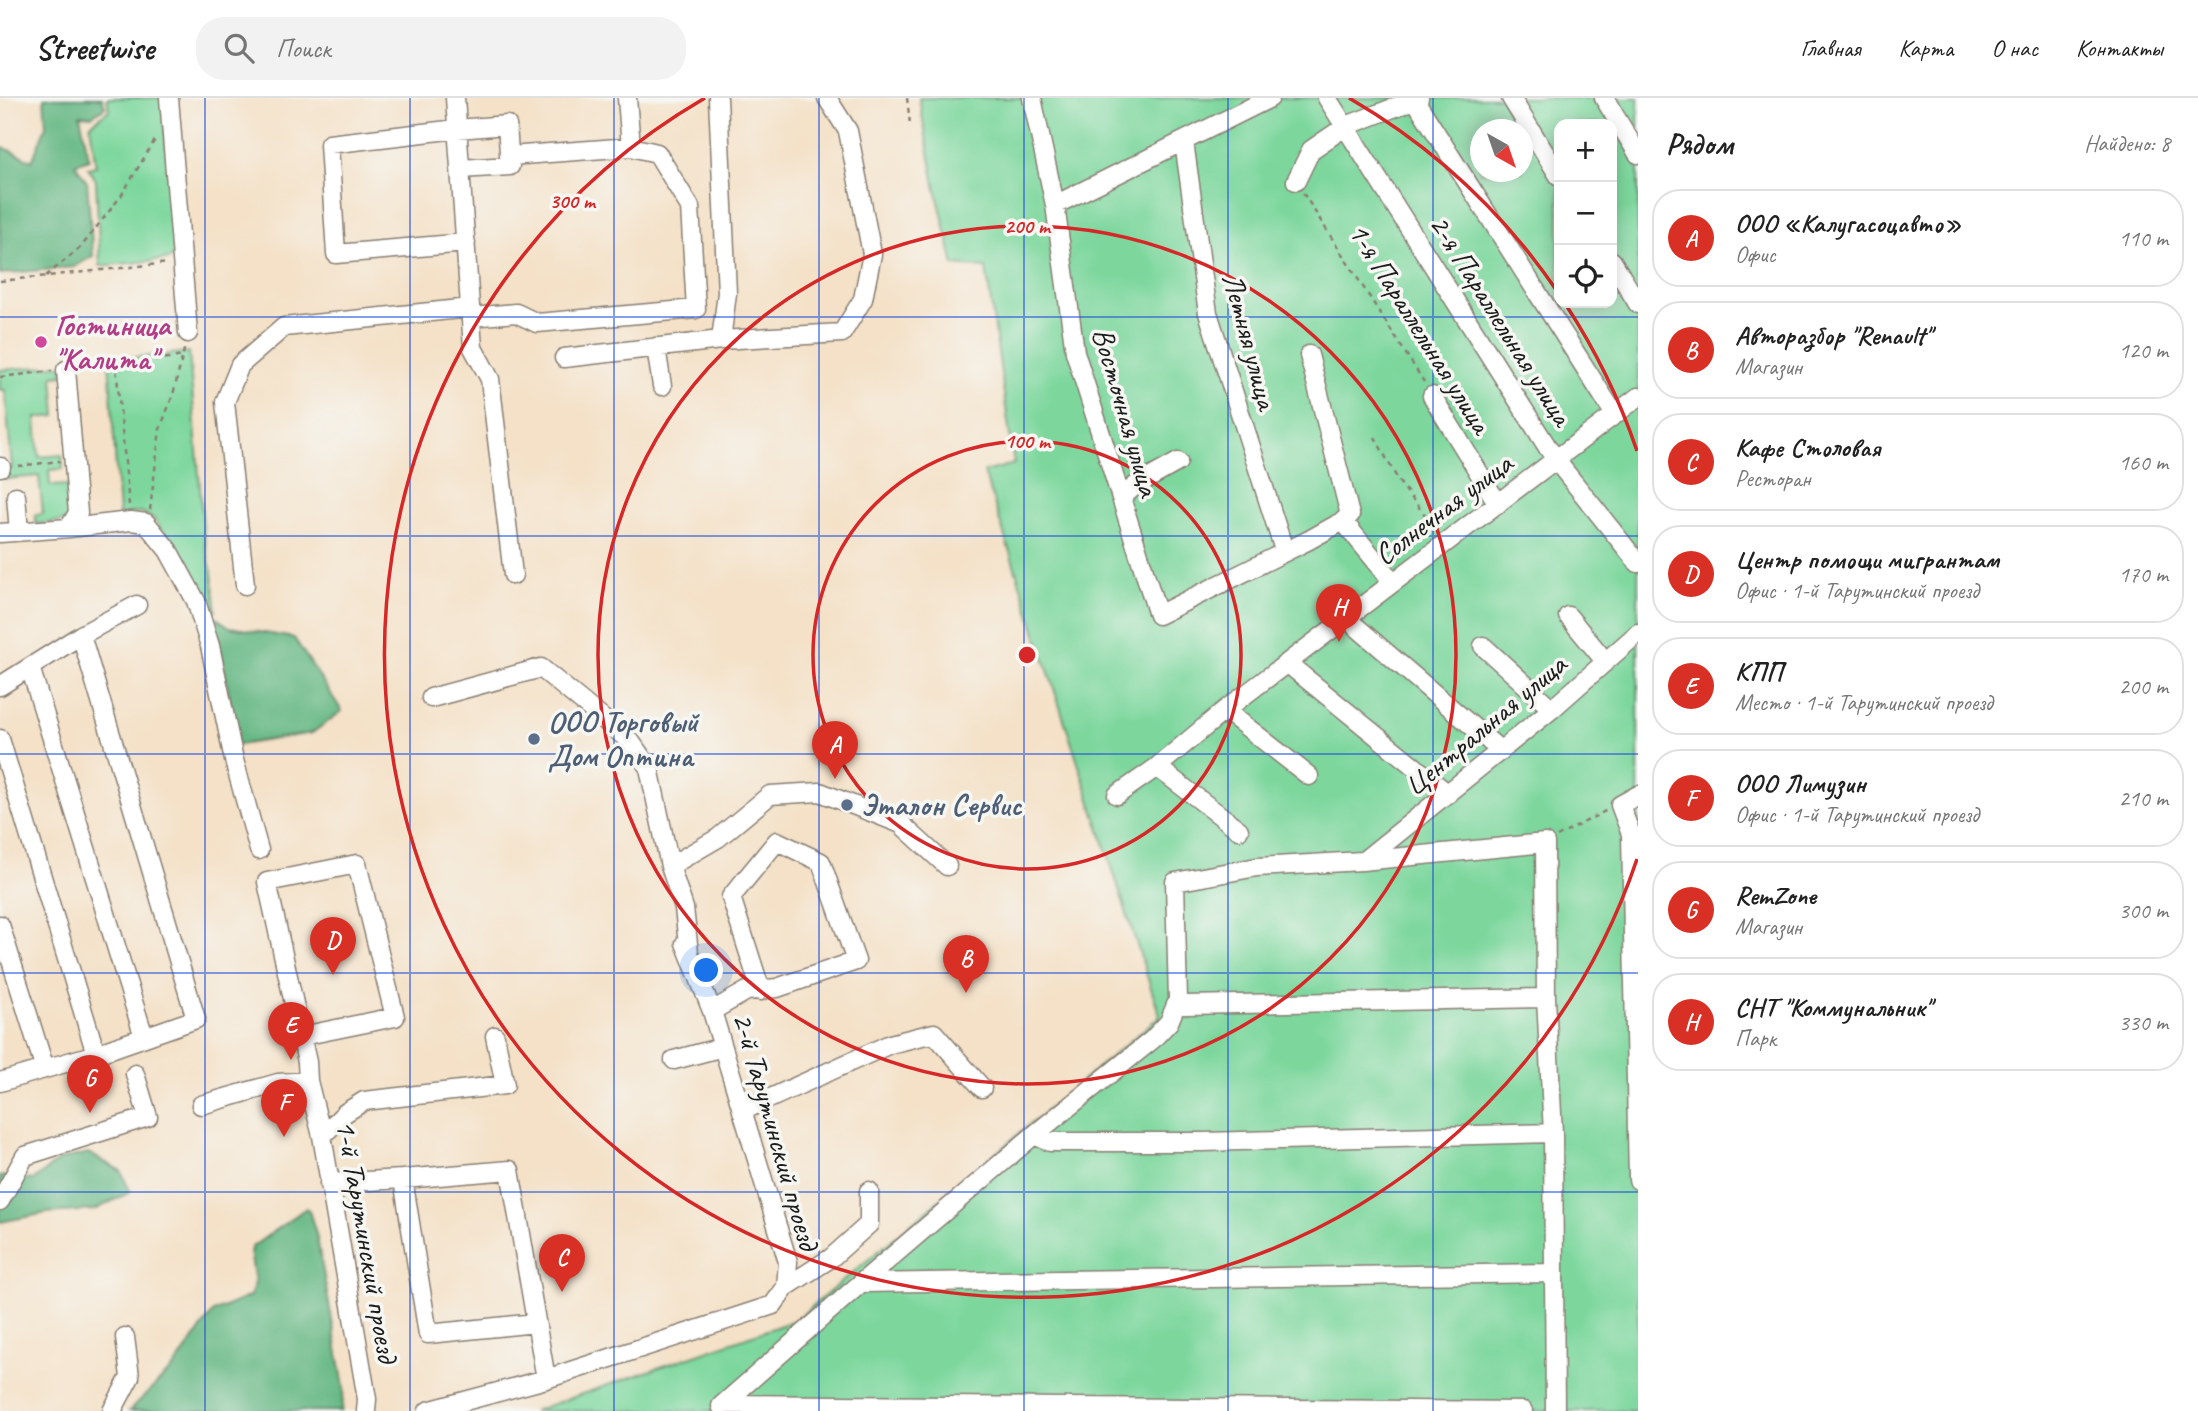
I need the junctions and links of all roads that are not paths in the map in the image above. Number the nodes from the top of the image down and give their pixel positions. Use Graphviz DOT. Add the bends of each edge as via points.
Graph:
graph roads {
  1 [pos="169,98"];
  2 [pos="455,98"];
  3 [pos="627,98"];
  4 [pos="718,98"];
  5 [pos="827,98"];
  6 [pos="1032,98"];
  7 [pos="1270,98"];
  8 [pos="1327,98"];
  9 [pos="1511,98"];
  10 [pos="1604,98"];
  11 [pos="1417,99"];
  12 [pos="1346,126"];
  13 [pos="457,129"];
  14 [pos="1184,142"];
  15 [pos="631,147"];
  16 [pos="1638,154"];
  17 [pos="509,156"];
  18 [pos="1554,168"];
  19 [pos="460,169"];
  20 [pos="1296,181"];
  21 [pos="1055,205"];
  22 [pos="466,243"];
  23 [pos="1617,269"];
  24 [pos="1638,304"];
  25 [pos="471,313"];
  26 [pos="188,333"];
  27 [pos="721,340"];
  28 [pos="656,347"];
  29 [pos="1309,355"];
  30 [pos="564,358"];
  31 [pos="66,370"];
  32 [pos="662,386"];
  33 [pos="1432,396"];
  34 [pos="1638,397"];
  35 [pos="1615,415"];
  36 [pos="1555,459"];
  37 [pos="1178,462"];
  38 [pos="16,496"];
  39 [pos="1121,498"];
  40 [pos="1498,504"];
  41 [pos="1343,522"];
  42 [pos="69,528"];
  43 [pos="19,531"];
  44 [pos="0,533"];
  45 [pos="1284,550"];
  46 [pos="1638,563"];
  47 [pos="513,575"];
  48 [pos="1393,582"];
  49 [pos="245,585"];
  50 [pos="136,605"];
  51 [pos="1569,616"];
  52 [pos="1346,618"];
  53 [pos="1638,633"];
  54 [pos="81,635"];
  55 [pos="1483,646"];
  56 [pos="1605,660"];
  57 [pos="1287,663"];
  58 [pos="30,667"];
  59 [pos="0,686"];
  60 [pos="431,698"];
  61 [pos="1552,709"];
  62 [pos="1224,710"];
  63 [pos="0,739"];
  64 [pos="1501,751"];
  65 [pos="1157,767"];
  66 [pos="1310,776"];
  67 [pos="1448,794"];
  68 [pos="1638,794"];
  69 [pos="1117,795"];
  70 [pos="1239,830"];
  71 [pos="1634,834"];
  72 [pos="259,850"];
  73 [pos="1367,858"];
  74 [pos="670,866"];
  75 [pos="947,866"];
  76 [pos="0,925"];
  77 [pos="761,991"];
  78 [pos="1546,998"];
  79 [pos="1178,1000"];
  80 [pos="712,1011"];
  81 [pos="302,1036"];
  82 [pos="495,1036"];
  83 [pos="144,1037"];
  84 [pos="723,1047"];
  85 [pos="96,1054"];
  86 [pos="674,1060"];
  87 [pos="45,1069"];
  88 [pos="135,1074"];
  89 [pos="308,1081"];
  90 [pos="0,1082"];
  91 [pos="982,1088"];
  92 [pos="201,1105"];
  93 [pos="742,1111"];
  94 [pos="1553,1133"];
  95 [pos="1034,1135"];
  96 [pos="322,1136"];
  97 [pos="403,1179"];
  98 [pos="1638,1180"];
  99 [pos="329,1183"];
  100 [pos="869,1191"];
  101 [pos="0,1201"];
  102 [pos="1553,1273"];
  103 [pos="861,1283"];
  104 [pos="786,1287"];
  105 [pos="536,1324"];
  106 [pos="125,1336"];
  107 [pos="546,1379"];
  108 [pos="720,1407"];
  109 [pos="112,1411"];
  110 [pos="366,1411"];
  111 [pos="428,1411"];
  112 [pos="1523,1411"];
  113 [pos="1555,1411"];
  1 -- 26 [label="street"];
  2 -- 13 [label="street"];
  3 -- 15 [label="street"];
  4 -- 27 [label="street" via="727,293"];
  5 -- 27 [label="street" via="848,131 872,254 863,299 842,333"];
  6 -- 21 [label="street, Восточная улица"];
  7 -- 14 [label="street"];
  8 -- 12 [label="street, 2-я Параллельная улица"];
  9 -- 18 [label="street"];
  10 -- 16 [label="street"];
  11 -- 12 [label="street"];
  11 -- 35 [label="street"];
  12 -- 20 [label="street" via="1311,150"];
  12 -- 36 [label="street, 2-я Параллельная улица"];
  13 -- 17 [label="street" via="507,125"];
  13 -- 19 [label="street"];
  13 -- 22 [label="street" via="329,144 336,254"];
  14 -- 21 [label="street"];
  14 -- 45 [label="street, Летняя улица" via="1208,313"];
  15 -- 17 [label="street"];
  15 -- 25 [label="street" via="657,153 691,207 696,309 537,323 516,313"];
  17 -- 19 [label="street" via="510,166"];
  19 -- 22 [label="street"];
  21 -- 39 [label="street, Восточная улица" via="1074,352"];
  22 -- 25 [label="street"];
  23 -- 24 [label="street"];
  25 -- 47 [label="street" via="473,348 489,379"];
  25 -- 49 [label="street" via="284,327 240,365 225,401"];
  27 -- 28 [label="street"];
  28 -- 30 [label="street"];
  28 -- 32 [label="street"];
  29 -- 41 [label="street" via="1350,515"];
  31 -- 42 [label="street" via="78,513"];
  33 -- 40 [label="street, 1-я Параллельная улица"];
  34 -- 35 [label="street, Солнечная улица"];
  35 -- 36 [label="street, Солнечная улица"];
  36 -- 40 [label="street, Солнечная улица"];
  36 -- 46 [label="street, 2-я Параллельная улица"];
  37 -- 39 [label="street"];
  38 -- 43 [label="street"];
  39 -- 45 [label="street, Восточная улица" via="1158,615"];
  40 -- 48 [label="street, Солнечная улица"];
  41 -- 45 [label="street"];
  41 -- 48 [label="street"];
  42 -- 43 [label="street"];
  42 -- 72 [label="street" via="146,523 167,550 196,601 210,646"];
  43 -- 44 [label="street"];
  48 -- 52 [label="street, Солнечная улица"];
  50 -- 54 [label="street"];
  51 -- 56 [label="street"];
  52 -- 57 [label="street, Солнечная улица"];
  52 -- 64 [label="street"];
  53 -- 56 [label="street, Центральная улица"];
  54 -- 58 [label="street"];
  54 -- 83 [label="street" via="196,1019"];
  55 -- 61 [label="street"];
  56 -- 61 [label="street, Центральная улица"];
  57 -- 62 [label="street, Солнечная улица"];
  57 -- 67 [label="street"];
  58 -- 59 [label="street"];
  58 -- 83 [label="street"];
  60 -- 74 [label="street, 2-й Тарутинский проезд" via="541,668 631,742 649,768"];
  61 -- 64 [label="street, Центральная улица"];
  62 -- 65 [label="street, Солнечная улица"];
  62 -- 66 [label="street"];
  63 -- 85 [label="street"];
  64 -- 67 [label="street, Центральная улица"];
  65 -- 69 [label="street, Солнечная улица"];
  65 -- 70 [label="street"];
  67 -- 73 [label="street, Центральная улица"];
  68 -- 71 [label="street" via="1620,805"];
  71 -- 98 [label="street"];
  74 -- 75 [label="street" via="718,838 770,796 820,792 901,824"];
  74 -- 80 [label="street, 2-й Тарутинский проезд" via="671,908"];
  76 -- 87 [label="street"];
  77 -- 77 [label="street" via="856,961 821,862 777,841 731,897"];
  77 -- 80 [label="street" via="747,991"];
  78 -- 79 [label="street" via="1185,1005"];
  78 -- 79 [label="street" via="1545,843 1362,862 1256,867 1175,882"];
  78 -- 94 [label="street"];
  79 -- 95 [label="street" via="1169,1022 1152,1040"];
  80 -- 84 [label="street, 2-й Тарутинский проезд"];
  81 -- 81 [label="street, 1-й Тарутинский проезд" via="267,882 357,864 395,1017"];
  81 -- 89 [label="street, 1-й Тарутинский проезд"];
  82 -- 96 [label="street" via="505,1085 364,1101"];
  83 -- 85 [label="street"];
  84 -- 86 [label="street"];
  84 -- 93 [label="street, 2-й Тарутинский проезд"];
  85 -- 87 [label="street"];
  87 -- 90 [label="street"];
  88 -- 101 [label="street" via="148,1117 25,1156"];
  89 -- 92 [label="street" via="278,1083"];
  89 -- 96 [label="street, 1-й Тарутинский проезд"];
  91 -- 93 [label="street" via="934,1033 890,1044"];
  93 -- 104 [label="street, 2-й Тарутинский проезд" via="788,1262"];
  94 -- 95 [label="street" via="1203,1142 1050,1142"];
  94 -- 102 [label="street"];
  95 -- 103 [label="street"];
  96 -- 99 [label="street, 1-й Тарутинский проезд"];
  97 -- 99 [label="street"];
  97 -- 105 [label="street" via="510,1170"];
  97 -- 105 [label="street" via="428,1334"];
  99 -- 110 [label="street, 1-й Тарутинский проезд"];
  100 -- 104 [label="street" via="869,1224 831,1258"];
  102 -- 103 [label="street"];
  102 -- 113 [label="street"];
  103 -- 108 [label="street"];
  104 -- 107 [label="street" via="773,1305"];
  105 -- 107 [label="street"];
  106 -- 109 [label="street" via="130,1377"];
  107 -- 111 [label="street"];
  108 -- 112 [label="street"];
}
